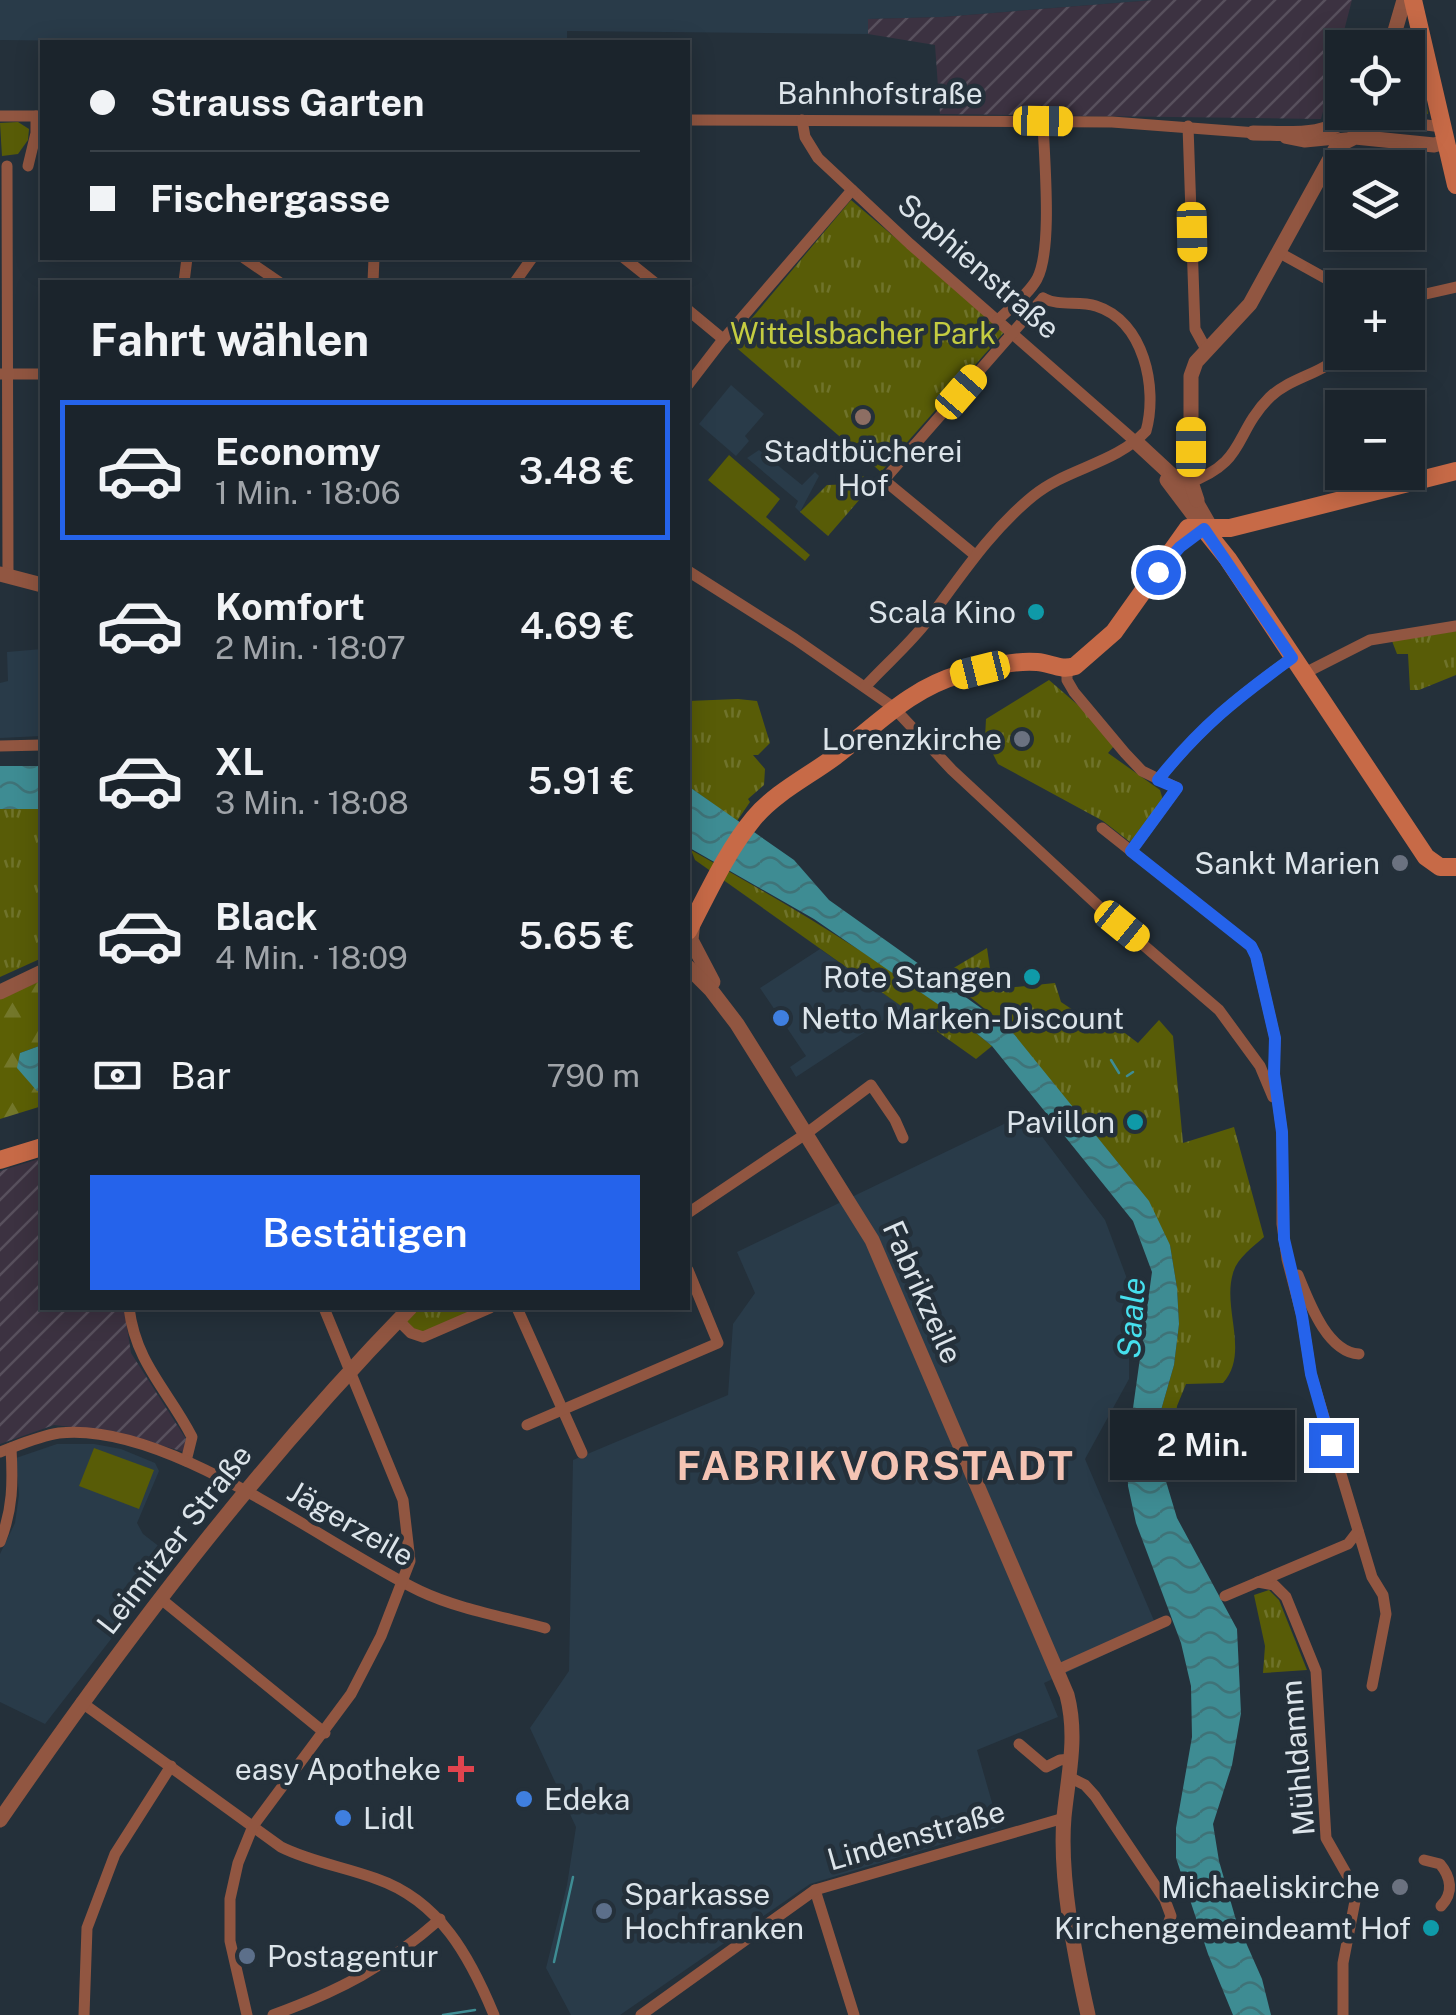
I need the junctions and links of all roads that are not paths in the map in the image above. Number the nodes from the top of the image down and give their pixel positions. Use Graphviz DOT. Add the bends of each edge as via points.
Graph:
graph roads {
  1 [pos="1404,0"];
  2 [pos="1412,0"];
  3 [pos="1422,0"];
  4 [pos="1395,30"];
  5 [pos="1427,58"];
  6 [pos="0,116"];
  7 [pos="39,116"];
  8 [pos="690,120"];
  9 [pos="802,120"];
  10 [pos="1043,121"];
  11 [pos="1188,126"];
  12 [pos="1325,130"];
  13 [pos="1425,130"];
  14 [pos="1252,132"];
  15 [pos="1444,134"];
  16 [pos="1355,137"];
  17 [pos="4,166"];
  18 [pos="28,166"];
  19 [pos="40,166"];
  20 [pos="1455,175"];
  21 [pos="852,190"];
  22 [pos="1278,252"];
  23 [pos="247,260"];
  24 [pos="626,260"];
  25 [pos="1325,278"];
  26 [pos="276,280"];
  27 [pos="652,280"];
  28 [pos="1035,284"];
  29 [pos="1456,287"];
  30 [pos="1425,294"];
  31 [pos="1044,298"];
  32 [pos="690,312"];
  33 [pos="998,320"];
  34 [pos="1012,332"];
  35 [pos="723,339"];
  36 [pos="1206,350"];
  37 [pos="1325,367"];
  38 [pos="3,374"];
  39 [pos="40,374"];
  40 [pos="690,382"];
  41 [pos="1136,442"];
  42 [pos="1456,471"];
  43 [pos="1181,483"];
  44 [pos="1191,503"];
  45 [pos="1242,525"];
  46 [pos="1200,529"];
  47 [pos="975,555"];
  48 [pos="1228,560"];
  49 [pos="690,572"];
  50 [pos="4,575"];
  51 [pos="40,584"];
  52 [pos="1451,627"];
  53 [pos="1297,666"];
  54 [pos="1067,669"];
  55 [pos="864,687"];
  56 [pos="893,707"];
  57 [pos="40,745"];
  58 [pos="0,746"];
  59 [pos="1158,780"];
  60 [pos="1102,828"];
  61 [pos="1131,851"];
  62 [pos="1448,867"];
  63 [pos="690,916"];
  64 [pos="690,969"];
  65 [pos="40,973"];
  66 [pos="0,992"];
  67 [pos="737,1024"];
  68 [pos="1279,1113"];
  69 [pos="807,1134"];
  70 [pos="903,1138"];
  71 [pos="40,1148"];
  72 [pos="0,1160"];
  73 [pos="690,1212"];
  74 [pos="1284,1239"];
  75 [pos="690,1275"];
  76 [pos="129,1310"];
  77 [pos="325,1310"];
  78 [pos="485,1310"];
  79 [pos="518,1310"];
  80 [pos="404,1314"];
  81 [pos="1359,1354"];
  82 [pos="351,1369"];
  83 [pos="563,1410"];
  84 [pos="527,1426"];
  85 [pos="5,1450"];
  86 [pos="582,1452"];
  87 [pos="186,1461"];
  88 [pos="244,1491"];
  89 [pos="1358,1531"];
  90 [pos="0,1542"];
  91 [pos="404,1582"];
  92 [pos="1258,1582"];
  93 [pos="1224,1596"];
  94 [pos="161,1599"];
  95 [pos="1166,1622"];
  96 [pos="545,1628"];
  97 [pos="1057,1670"];
  98 [pos="1372,1686"];
  99 [pos="81,1702"];
  100 [pos="325,1733"];
  101 [pos="1019,1744"];
  102 [pos="1072,1759"];
  103 [pos="171,1766"];
  104 [pos="1071,1778"];
  105 [pos="1064,1818"];
  106 [pos="0,1820"];
  107 [pos="253,1826"];
  108 [pos="1424,1860"];
  109 [pos="1452,1876"];
  110 [pos="815,1890"];
  111 [pos="1442,1906"];
  112 [pos="440,1919"];
  113 [pos="1168,1927"];
  114 [pos="84,2015"];
  115 [pos="247,2015"];
  116 [pos="273,2015"];
  117 [pos="494,2015"];
  118 [pos="640,2015"];
  119 [pos="854,2015"];
  120 [pos="1088,2015"];
  121 [pos="1344,2015"];
  1 -- 4 [label="street"];
  2 -- 5 [label="main road"];
  3 -- 5 [label="main road"];
  5 -- 15 [label="main road"];
  6 -- 7 [label="street"];
  7 -- 18 [label="street"];
  8 -- 9 [label="street, Bahnhofstraße"];
  9 -- 10 [label="street, Bahnhofstraße"];
  9 -- 21 [label="street, Sophienstraße" via="809,145"];
  10 -- 11 [label="street, Bahnhofstraße"];
  10 -- 28 [label="street" via="1045,246"];
  11 -- 14 [label="street, Bahnhofstraße"];
  11 -- 36 [label="street" via="1194,329"];
  12 -- 14 [label="street, Bahnhofstraße"];
  13 -- 15 [label="street"];
  14 -- 16 [label="street, Bahnhofstraße" via="1305,142"];
  15 -- 16 [label="street" via="1434,145"];
  15 -- 20 [label="main road"];
  16 -- 22 [label="street" via="1337,146"];
  17 -- 18 [label="street"];
  17 -- 38 [label="street"];
  18 -- 19 [label="street"];
  21 -- 33 [label="street, Sophienstraße"];
  21 -- 35 [label="street"];
  22 -- 25 [label="street"];
  22 -- 36 [label="street" via="1241,316"];
  23 -- 26 [label="street"];
  24 -- 27 [label="street"];
  28 -- 31 [label="street"];
  28 -- 33 [label="street"];
  29 -- 30 [label="street"];
  31 -- 34 [label="street"];
  31 -- 41 [label="street" via="1092,304 1134,332 1147,370 1148,422"];
  32 -- 35 [label="street"];
  33 -- 34 [label="street, Sophienstraße"];
  34 -- 41 [label="street, Sophienstraße"];
  34 -- 47 [label="street" via="884,480"];
  35 -- 40 [label="street"];
  36 -- 43 [label="street" via="1191,376"];
  37 -- 43 [label="street" via="1269,398 1225,464"];
  38 -- 39 [label="street"];
  38 -- 50 [label="street"];
  41 -- 43 [label="street, Sophienstraße"];
  41 -- 47 [label="street" via="1045,488"];
  42 -- 45 [label="main road"];
  43 -- 44 [label="street"];
  43 -- 44 [label="street, Sophienstraße"];
  44 -- 46 [label="street, Sophienstraße"];
  44 -- 46 [label="street" via="1190,520"];
  45 -- 46 [label="main road"];
  45 -- 48 [label="main road" via="1225,538"];
  46 -- 48 [label="main road, Sophienstraße"];
  46 -- 54 [label="main road" via="1108,639"];
  47 -- 55 [label="street" via="926,624"];
  48 -- 53 [label="main road, Sophienstraße"];
  49 -- 55 [label="street"];
  50 -- 51 [label="street"];
  52 -- 53 [label="street" via="1370,640"];
  53 -- 59 [label="street" via="1225,706"];
  53 -- 62 [label="main road, Sophienstraße" via="1430,861"];
  54 -- 56 [label="main road" via="1036,662 980,670 928,686"];
  54 -- 59 [label="street" via="1074,692 1142,771"];
  55 -- 56 [label="street"];
  56 -- 63 [label="main road" via="750,823"];
  56 -- 68 [label="street" via="952,770 1218,1010 1260,1066"];
  57 -- 58 [label="street"];
  59 -- 61 [label="street" via="1177,788"];
  60 -- 61 [label="street"];
  61 -- 68 [label="street" via="1251,946 1275,1038"];
  63 -- 67 [label="street" via="692,944"];
  64 -- 67 [label="street, Fabrikzeile"];
  65 -- 66 [label="street"];
  67 -- 69 [label="street, Fabrikzeile"];
  68 -- 74 [label="street"];
  69 -- 70 [label="street" via="871,1085"];
  69 -- 73 [label="street"];
  69 -- 97 [label="street, Fabrikzeile" via="872,1240"];
  71 -- 72 [label="main road"];
  74 -- 81 [label="street" via="1332,1339"];
  74 -- 89 [label="street" via="1311,1374"];
  75 -- 83 [label="street" via="718,1344"];
  76 -- 87 [label="street" via="142,1356 192,1437"];
  77 -- 82 [label="street"];
  78 -- 80 [label="street" via="424,1337 411,1334"];
  79 -- 83 [label="street"];
  80 -- 82 [label="street, Leimitzer Straße"];
  82 -- 88 [label="street, Leimitzer Straße"];
  82 -- 91 [label="street" via="403,1500 410,1539"];
  83 -- 84 [label="street"];
  83 -- 86 [label="street"];
  85 -- 87 [label="street, Jägerzeile" via="78,1433 130,1441"];
  85 -- 90 [label="street" via="13,1493"];
  87 -- 88 [label="street, Jägerzeile"];
  88 -- 91 [label="street, Jägerzeile"];
  88 -- 94 [label="street, Leimitzer Straße"];
  89 -- 92 [label="street" via="1348,1544"];
  89 -- 98 [label="street" via="1386,1614"];
  91 -- 96 [label="street, Jägerzeile"];
  91 -- 100 [label="street"];
  92 -- 93 [label="street"];
  92 -- 121 [label="street, Mühldamm" via="1282,1592 1318,1682 1326,1838 1352,1888 1354,1915 1342,1963"];
  94 -- 99 [label="street, Leimitzer Straße"];
  94 -- 100 [label="street"];
  95 -- 97 [label="street"];
  97 -- 102 [label="street, Fabrikzeile" via="1069,1704"];
  99 -- 103 [label="street"];
  99 -- 106 [label="street, Leimitzer Straße"];
  100 -- 107 [label="street"];
  101 -- 102 [label="street" via="1046,1766"];
  102 -- 104 [label="street, Fabrikzeile"];
  103 -- 107 [label="street"];
  103 -- 114 [label="street" via="115,1854 87,1928"];
  104 -- 105 [label="street, Fabrikzeile"];
  104 -- 113 [label="street" via="1096,1796 1165,1900"];
  105 -- 110 [label="street, Lindenstraße"];
  105 -- 120 [label="street, Fabrikzeile" via="1076,1958"];
  107 -- 112 [label="street" via="296,1854 406,1891"];
  107 -- 115 [label="street" via="230,1900 230,1942"];
  108 -- 109 [label="street"];
  109 -- 111 [label="street"];
  110 -- 118 [label="street, Lindenstraße"];
  110 -- 119 [label="street"];
  112 -- 116 [label="street" via="376,1969"];
  112 -- 117 [label="street"];
}
